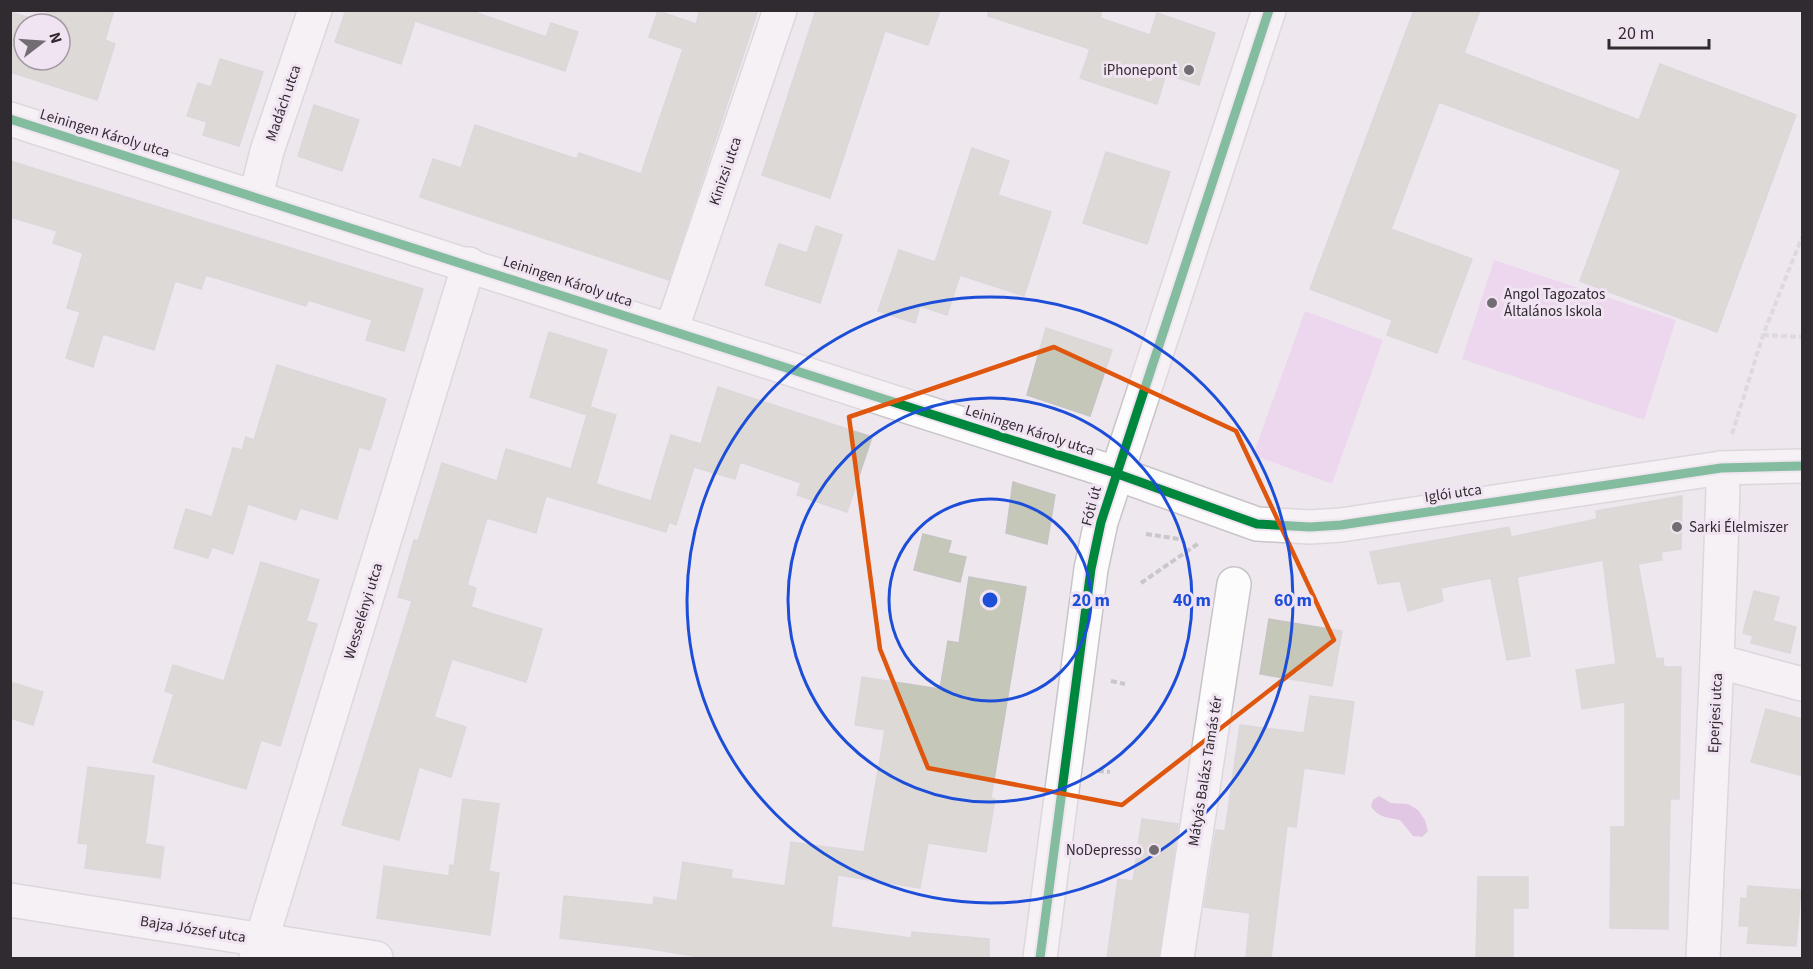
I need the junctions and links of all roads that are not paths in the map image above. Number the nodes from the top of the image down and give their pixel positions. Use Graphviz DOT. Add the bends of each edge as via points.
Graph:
graph roads {
  1 [pos="315,10"];
  2 [pos="780,10"];
  3 [pos="1269,10"];
  4 [pos="10,119"];
  5 [pos="256,196"];
  6 [pos="469,264"];
  7 [pos="671,331"];
  8 [pos="1803,466"];
  9 [pos="1721,468"];
  10 [pos="1115,473"];
  11 [pos="1234,584"];
  12 [pos="1718,661"];
  13 [pos="1803,684"];
  14 [pos="10,900"];
  15 [pos="259,949"];
  16 [pos="376,958"];
  17 [pos="1040,958"];
  18 [pos="1177,958"];
  19 [pos="1702,958"];
  1 -- 5 [label="street, Madách utca" via="267,151"];
  2 -- 7 [label="street, Kinizsi utca"];
  3 -- 10 [label="street, Fóti út"];
  4 -- 5 [label="street, Leiningen Károly utca"];
  5 -- 6 [label="street, Leiningen Károly utca"];
  6 -- 7 [label="street, Leiningen Károly utca"];
  6 -- 15 [label="street, Wesselényi utca"];
  7 -- 10 [label="street, Leiningen Károly utca"];
  8 -- 9 [label="street, Iglói utca"];
  9 -- 10 [label="street, Iglói utca" via="1310,527 1257,524"];
  9 -- 12 [label="street, Eperjesi utca"];
  10 -- 17 [label="street, Fóti út" via="1091,569"];
  11 -- 18 [label="street, Mátyás Balázs Tamás tér"];
  12 -- 13 [label="street"];
  12 -- 19 [label="street, Eperjesi utca"];
  14 -- 15 [label="street, Bajza József utca"];
  15 -- 16 [label="street, Bajza József utca"];
}
